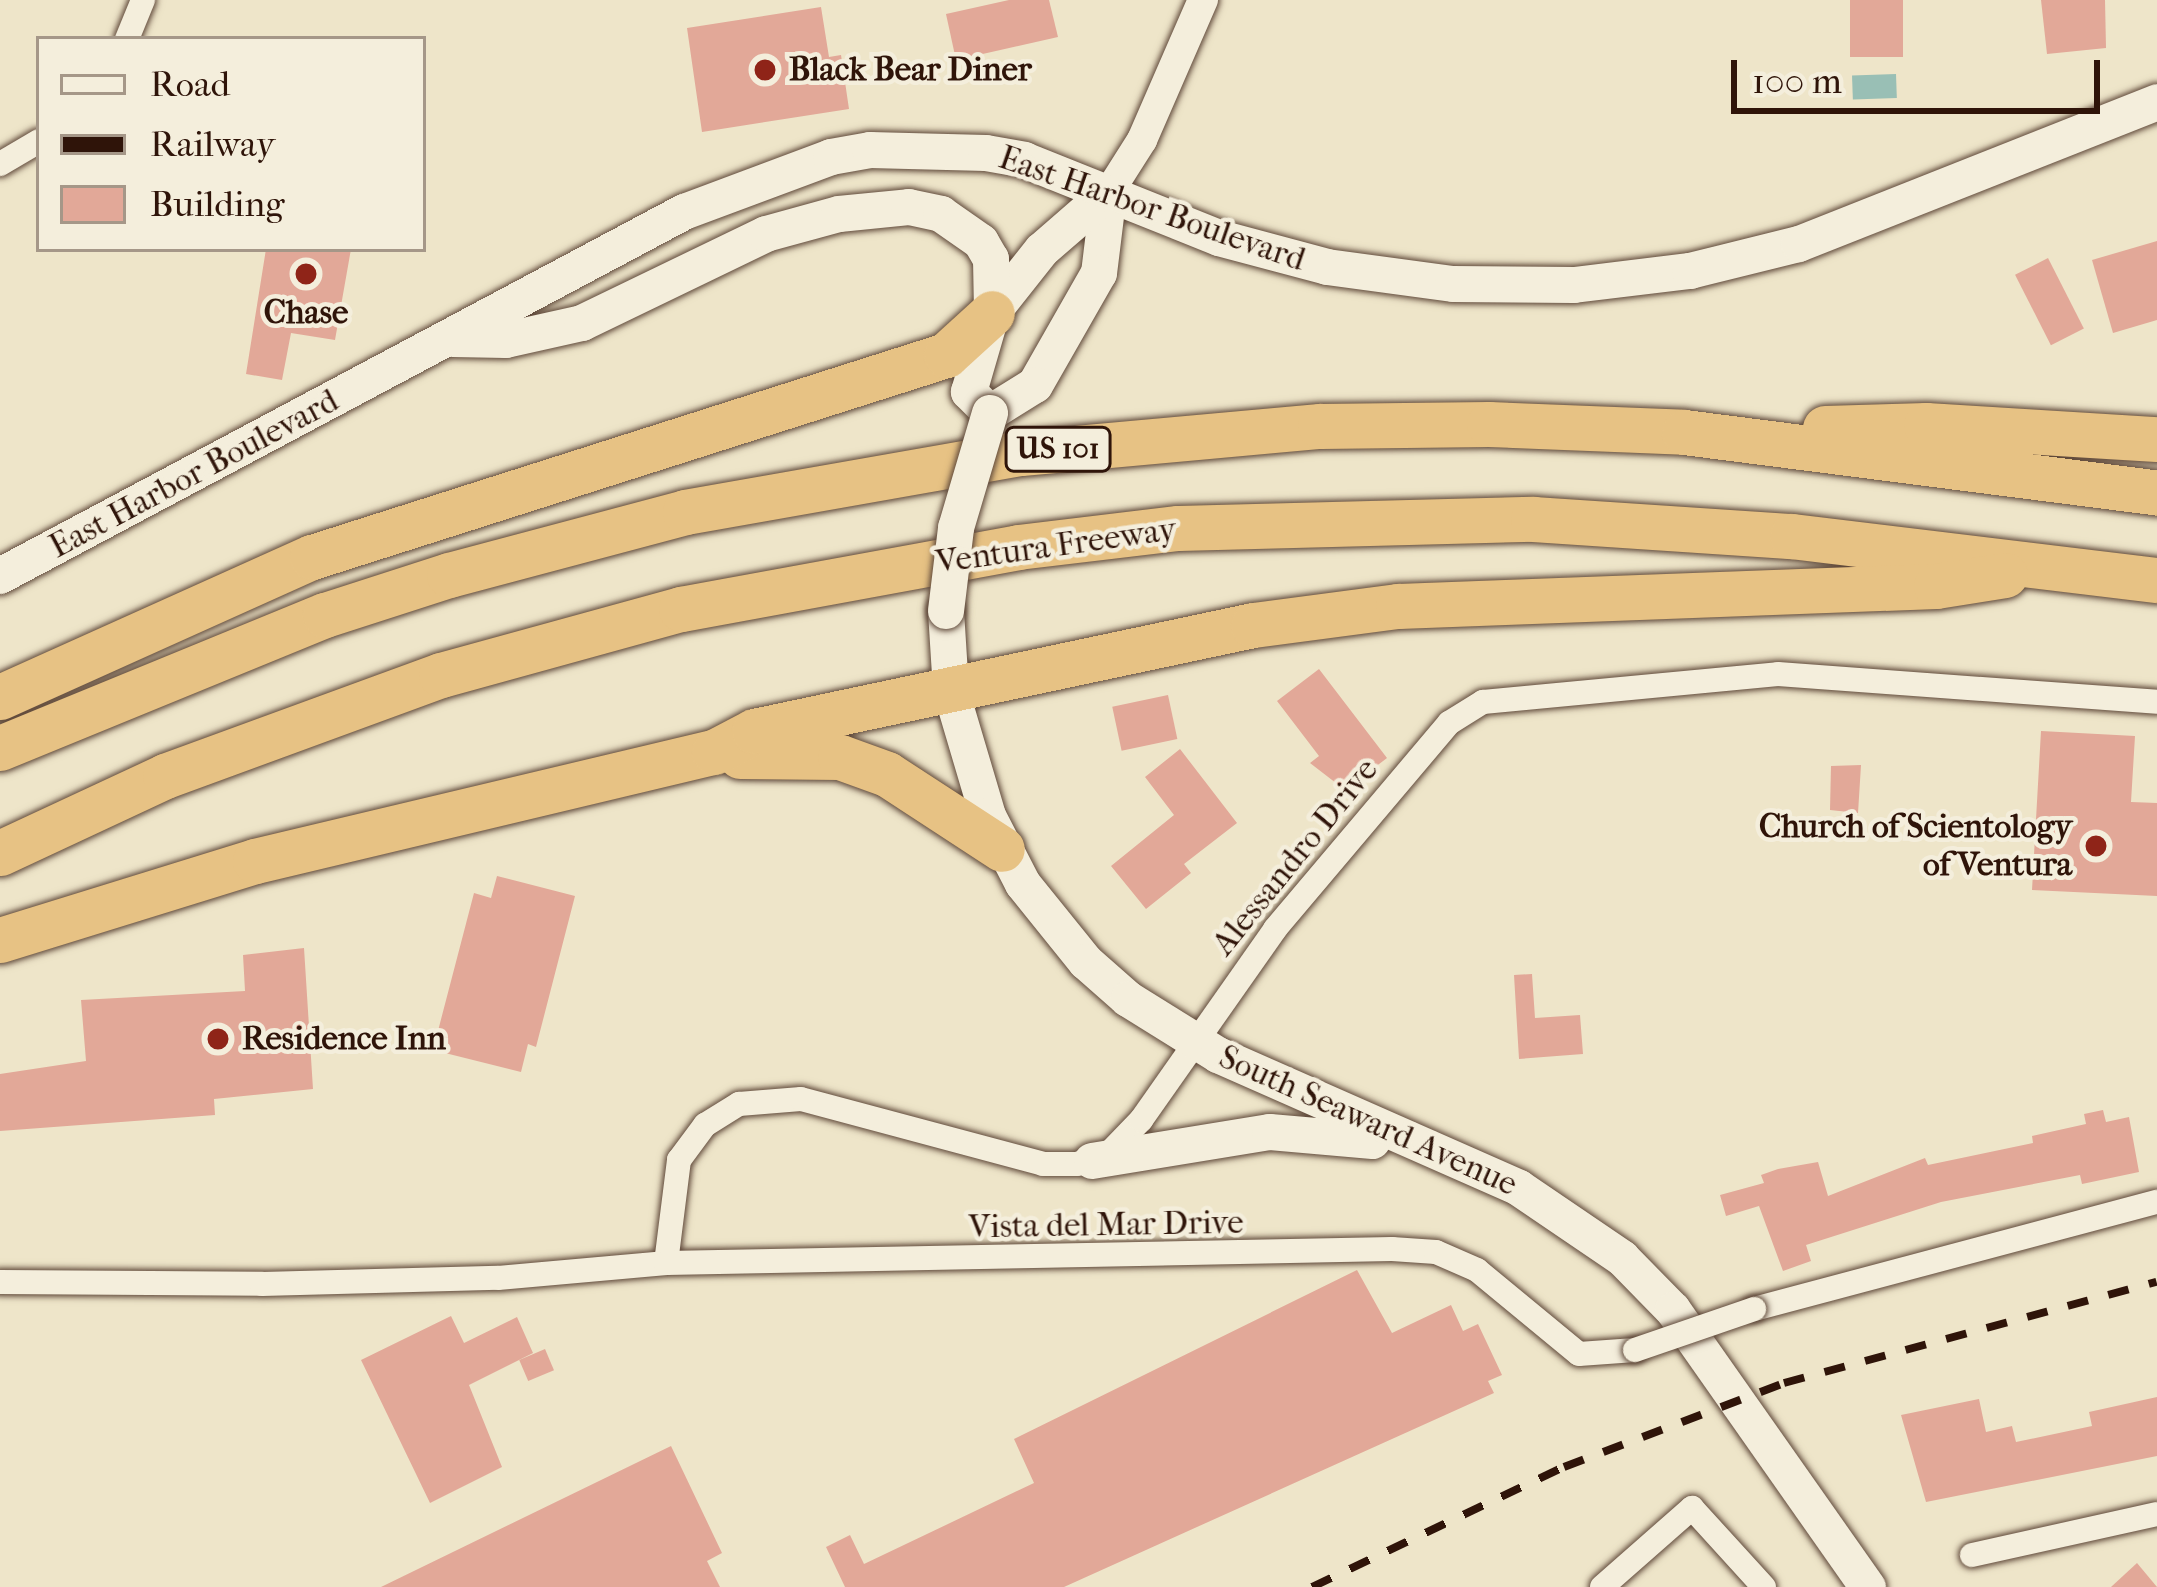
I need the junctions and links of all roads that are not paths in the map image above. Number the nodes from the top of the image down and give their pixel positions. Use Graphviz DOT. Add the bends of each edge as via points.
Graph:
graph roads {
  1 [pos="143,0"];
  2 [pos="1203,0"];
  3 [pos="128,36"];
  4 [pos="2157,102"];
  5 [pos="36,143"];
  6 [pos="0,164"];
  7 [pos="1109,192"];
  8 [pos="992,314"];
  9 [pos="451,339"];
  10 [pos="980,403"];
  11 [pos="1684,432"];
  12 [pos="2157,439"];
  13 [pos="2157,493"];
  14 [pos="2060,567"];
  15 [pos="0,576"];
  16 [pos="2157,580"];
  17 [pos="951,691"];
  18 [pos="0,697"];
  19 [pos="2157,702"];
  20 [pos="0,748"];
  21 [pos="714,752"];
  22 [pos="1002,849"];
  23 [pos="0,853"];
  24 [pos="0,940"];
  25 [pos="1192,1040"];
  26 [pos="1430,1148"];
  27 [pos="1092,1161"];
  28 [pos="2157,1202"];
  29 [pos="666,1263"];
  30 [pos="0,1282"];
  31 [pos="2152,1522"];
  32 [pos="1972,1555"];
  33 [pos="1601,1587"];
  34 [pos="1764,1587"];
  35 [pos="1868,1587"];
  1 -- 3 [label="street"];
  2 -- 7 [label="street, South Seaward Avenue" via="1142,140"];
  4 -- 7 [label="main road, East Harbor Boulevard" via="1844,229 1635,280 1514,286 1388,278 1219,238"];
  5 -- 6 [label="street"];
  7 -- 8 [label="main road, South Seaward Avenue" via="1042,250"];
  7 -- 9 [label="main road, East Harbor Boulevard" via="1024,160 949,148 830,157 684,212"];
  7 -- 10 [label="main road, South Seaward Avenue" via="1099,273 1035,385"];
  8 -- 9 [label="main road" via="991,259 981,242 941,214 909,207 838,214 766,234 582,323 506,340"];
  8 -- 10 [label="main road, South Seaward Avenue"];
  8 -- 18 [label="highway" via="946,355 312,557"];
  9 -- 15 [label="main road, East Harbor Boulevard"];
  10 -- 17 [label="main road, South Seaward Avenue, bridge" via="956,528 946,632"];
  11 -- 12 [label="highway" via="1926,425"];
  11 -- 13 [label="highway, US 101"];
  11 -- 20 [label="highway, US 101" via="1320,426 1021,452 848,481 685,512 449,575 260,641"];
  14 -- 16 [label="highway, Ventura Freeway"];
  14 -- 17 [label="highway" via="1936,586 1398,606 1253,625"];
  14 -- 23 [label="highway, Ventura Freeway" via="1792,536 1533,518 1178,528 1018,547 681,609 484,662 166,776"];
  17 -- 21 [label="highway" via="754,730"];
  17 -- 22 [label="main road, South Seaward Avenue"];
  19 -- 25 [label="street, Alessandro Drive" via="1758,674 1483,702 1448,723"];
  21 -- 22 [label="highway" via="840,757 887,774"];
  21 -- 24 [label="highway" via="255,861"];
  22 -- 25 [label="main road, South Seaward Avenue" via="1086,962"];
  25 -- 26 [label="main road, South Seaward Avenue"];
  25 -- 27 [label="street, Alessandro Drive" via="1125,1140"];
  26 -- 27 [label="main road" via="1270,1132"];
  26 -- 35 [label="main road, South Seaward Avenue" via="1519,1188 1622,1258 1673,1310"];
  27 -- 29 [label="street" via="1043,1164 801,1099 739,1105 705,1125 679,1160"];
  28 -- 29 [label="street, Vista del Mar Drive, bridge" via="1593,1357 1564,1348 1477,1270 1436,1252"];
  29 -- 30 [label="street, Vista del Mar Drive" via="498,1278"];
  31 -- 32 [label="street"];
  33 -- 34 [label="street" via="1692,1508"];
}
